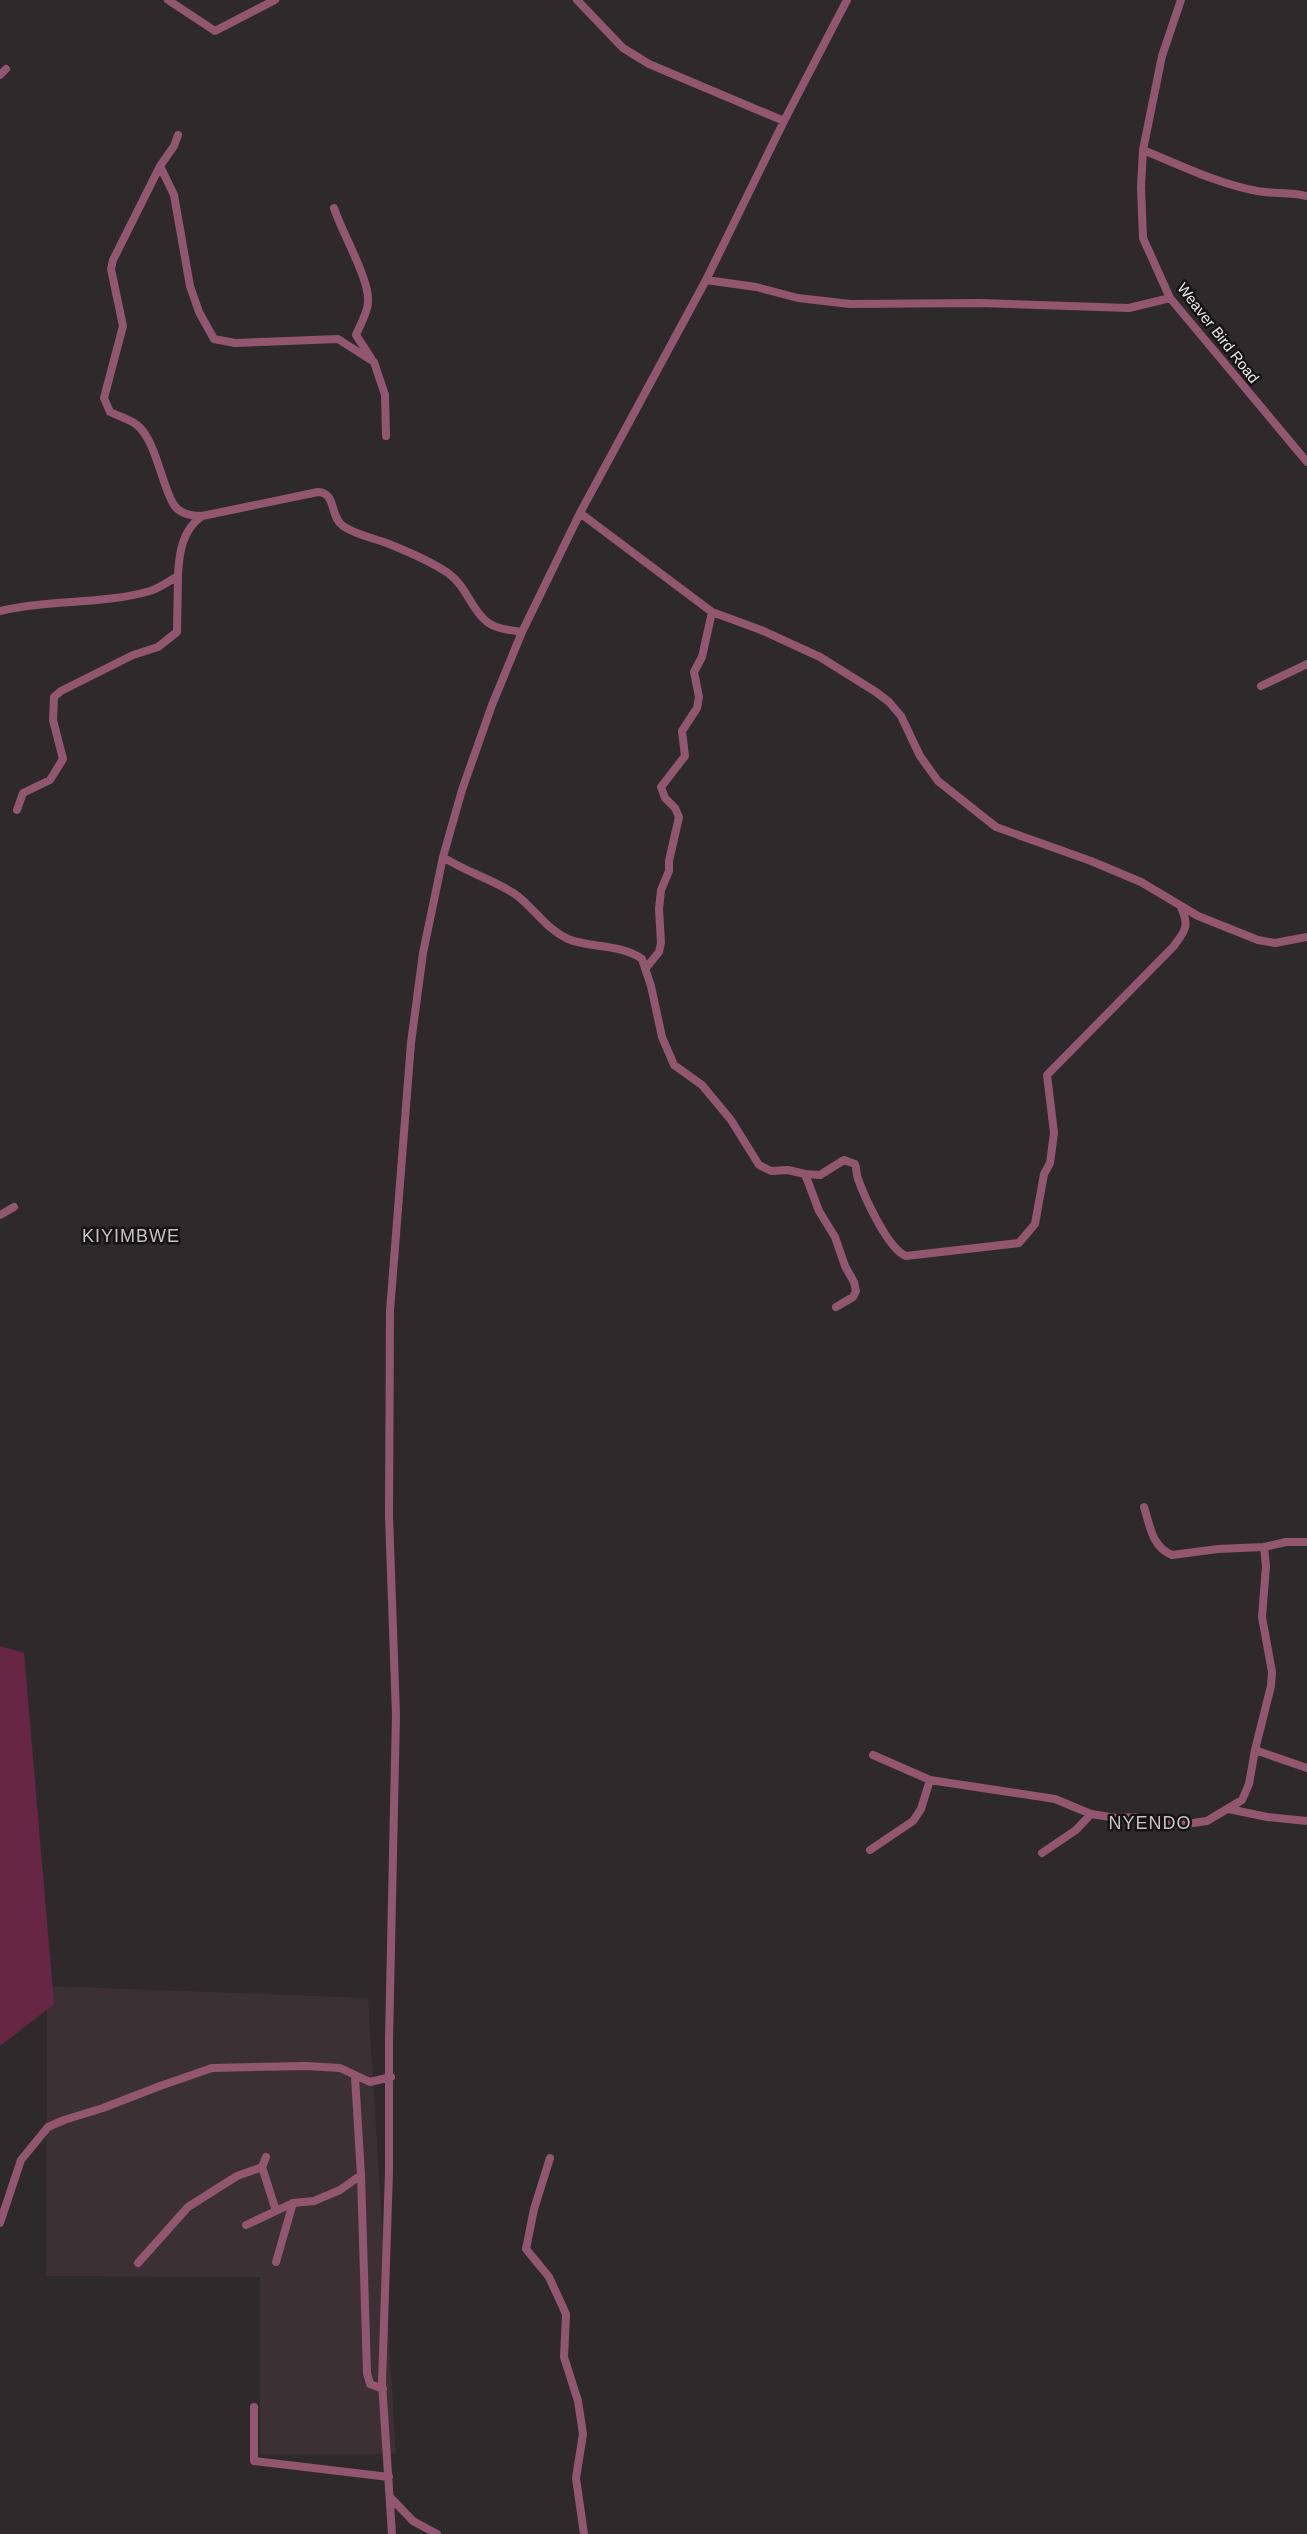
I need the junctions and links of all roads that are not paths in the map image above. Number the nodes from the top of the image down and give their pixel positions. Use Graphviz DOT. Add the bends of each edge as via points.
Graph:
graph roads {
  1 [pos="168,0"];
  2 [pos="275,0"];
  3 [pos="577,0"];
  4 [pos="847,0"];
  5 [pos="1181,0"];
  6 [pos="784,121"];
  7 [pos="178,135"];
  8 [pos="1144,150"];
  9 [pos="160,166"];
  10 [pos="1307,196"];
  11 [pos="334,208"];
  12 [pos="706,280"];
  13 [pos="1170,298"];
  14 [pos="374,362"];
  15 [pos="386,436"];
  16 [pos="1307,462"];
  17 [pos="580,513"];
  18 [pos="202,516"];
  19 [pos="178,576"];
  20 [pos="0,612"];
  21 [pos="712,612"];
  22 [pos="522,632"];
  23 [pos="1307,664"];
  24 [pos="1261,686"];
  25 [pos="17,810"];
  26 [pos="443,857"];
  27 [pos="1181,907"];
  28 [pos="1307,937"];
  29 [pos="646,968"];
  30 [pos="805,1174"];
  31 [pos="14,1207"];
  32 [pos="0,1215"];
  33 [pos="836,1307"];
  34 [pos="1144,1508"];
  35 [pos="1307,1542"];
  36 [pos="1264,1547"];
  37 [pos="1255,1750"];
  38 [pos="873,1755"];
  39 [pos="1307,1768"];
  40 [pos="930,1780"];
  41 [pos="1229,1809"];
  42 [pos="1091,1814"];
  43 [pos="1307,1821"];
  44 [pos="870,1850"];
  45 [pos="1042,1853"];
  46 [pos="355,2077"];
  47 [pos="391,2077"];
  48 [pos="266,2157"];
  49 [pos="550,2158"];
  50 [pos="262,2167"];
  51 [pos="362,2175"];
  52 [pos="293,2203"];
  53 [pos="276,2211"];
  54 [pos="0,2224"];
  55 [pos="246,2225"];
  56 [pos="276,2262"];
  57 [pos="138,2263"];
  58 [pos="383,2389"];
  59 [pos="254,2407"];
  60 [pos="389,2477"];
  61 [pos="391,2498"];
  62 [pos="392,2534"];
  63 [pos="437,2534"];
  64 [pos="584,2534"];
  1 -- 2 [label="street" via="215,31"];
  3 -- 6 [label="street" via="623,48 649,64"];
  4 -- 6 [label="street"];
  5 -- 8 [label="street, Weaver Bird Road" via="1162,56"];
  6 -- 12 [label="street"];
  7 -- 9 [label="street"];
  8 -- 10 [label="street" via="1237,187"];
  8 -- 13 [label="street, Weaver Bird Road" via="1140,187 1143,238"];
  9 -- 14 [label="street" via="174,195 190,286 199,312 214,339 235,343 338,339"];
  9 -- 18 [label="street" via="113,260 112,279 123,326 104,398 110,412 138,425 144,433 174,506 188,514"];
  11 -- 14 [label="street" via="362,274 368,302 356,335"];
  12 -- 13 [label="street" via="756,287 798,298 850,304 980,303 1129,308"];
  12 -- 17 [label="street"];
  13 -- 16 [label="street, Weaver Bird Road"];
  14 -- 15 [label="street" via="385,395"];
  17 -- 21 [label="street"];
  17 -- 22 [label="street"];
  18 -- 19 [label="street" via="190,524 180,552"];
  18 -- 22 [label="street" via="326,492 336,517 347,528 435,566 457,581 484,620"];
  19 -- 20 [label="street" via="152,590 108,599 58,602"];
  19 -- 25 [label="street" via="177,632 158,647 133,655 54,697 53,720 63,759 50,780 23,792"];
  21 -- 27 [label="street" via="820,657 876,692 901,716 920,756 938,781 996,827 1141,882"];
  21 -- 29 [label="street" via="702,657 694,672 699,697 697,708 682,731 685,756 660,787 678,817 670,871 661,890 661,943 659,952"];
  22 -- 26 [label="street" via="470,765"];
  23 -- 24 [label="street"];
  26 -- 29 [label="street" via="500,884 523,900 555,932 580,943 637,955"];
  26 -- 47 [label="street" via="423,953 411,1042 390,1311 389,1516 396,1715"];
  27 -- 28 [label="street" via="1258,940 1274,943"];
  27 -- 30 [label="street" via="1186,918 1186,930 1173,948 1047,1075 1054,1134 1050,1163 1044,1174 1035,1224 1019,1244 906,1256 891,1244 858,1178 855,1164 844,1160 820,1174"];
  29 -- 30 [label="street" via="662,1036 674,1065 702,1085 731,1120 759,1165 771,1171"];
  30 -- 33 [label="street" via="819,1211 835,1237 854,1282 856,1291 853,1297"];
  31 -- 32 [label="street"];
  34 -- 36 [label="street" via="1158,1546 1172,1555"];
  35 -- 36 [label="street"];
  36 -- 37 [label="street" via="1266,1566 1262,1617 1272,1686"];
  37 -- 39 [label="street"];
  37 -- 41 [label="street" via="1245,1796"];
  38 -- 40 [label="street"];
  40 -- 42 [label="street" via="1055,1799"];
  40 -- 44 [label="street" via="921,1809 913,1821"];
  41 -- 42 [label="street" via="1207,1822 1193,1825"];
  41 -- 43 [label="street"];
  42 -- 45 [label="street" via="1076,1830"];
  46 -- 47 [label="street" via="370,2082"];
  46 -- 51 [label="street"];
  46 -- 54 [label="street" via="340,2068 212,2068 64,2120 48,2127 21,2160"];
  47 -- 58 [label="street"];
  48 -- 50 [label="street"];
  49 -- 64 [label="street" via="526,2249 549,2278 566,2314 564,2357 578,2401 582,2434 576,2478"];
  50 -- 53 [label="street"];
  50 -- 57 [label="street" via="237,2176 188,2207"];
  51 -- 52 [label="street" via="340,2190 314,2201"];
  51 -- 58 [label="street" via="367,2373 370,2384"];
  52 -- 53 [label="street"];
  52 -- 56 [label="street"];
  53 -- 55 [label="street"];
  58 -- 60 [label="street"];
  59 -- 60 [label="street" via="254,2461"];
  60 -- 61 [label="street"];
  61 -- 62 [label="street"];
  61 -- 63 [label="street" via="413,2521"];
}
